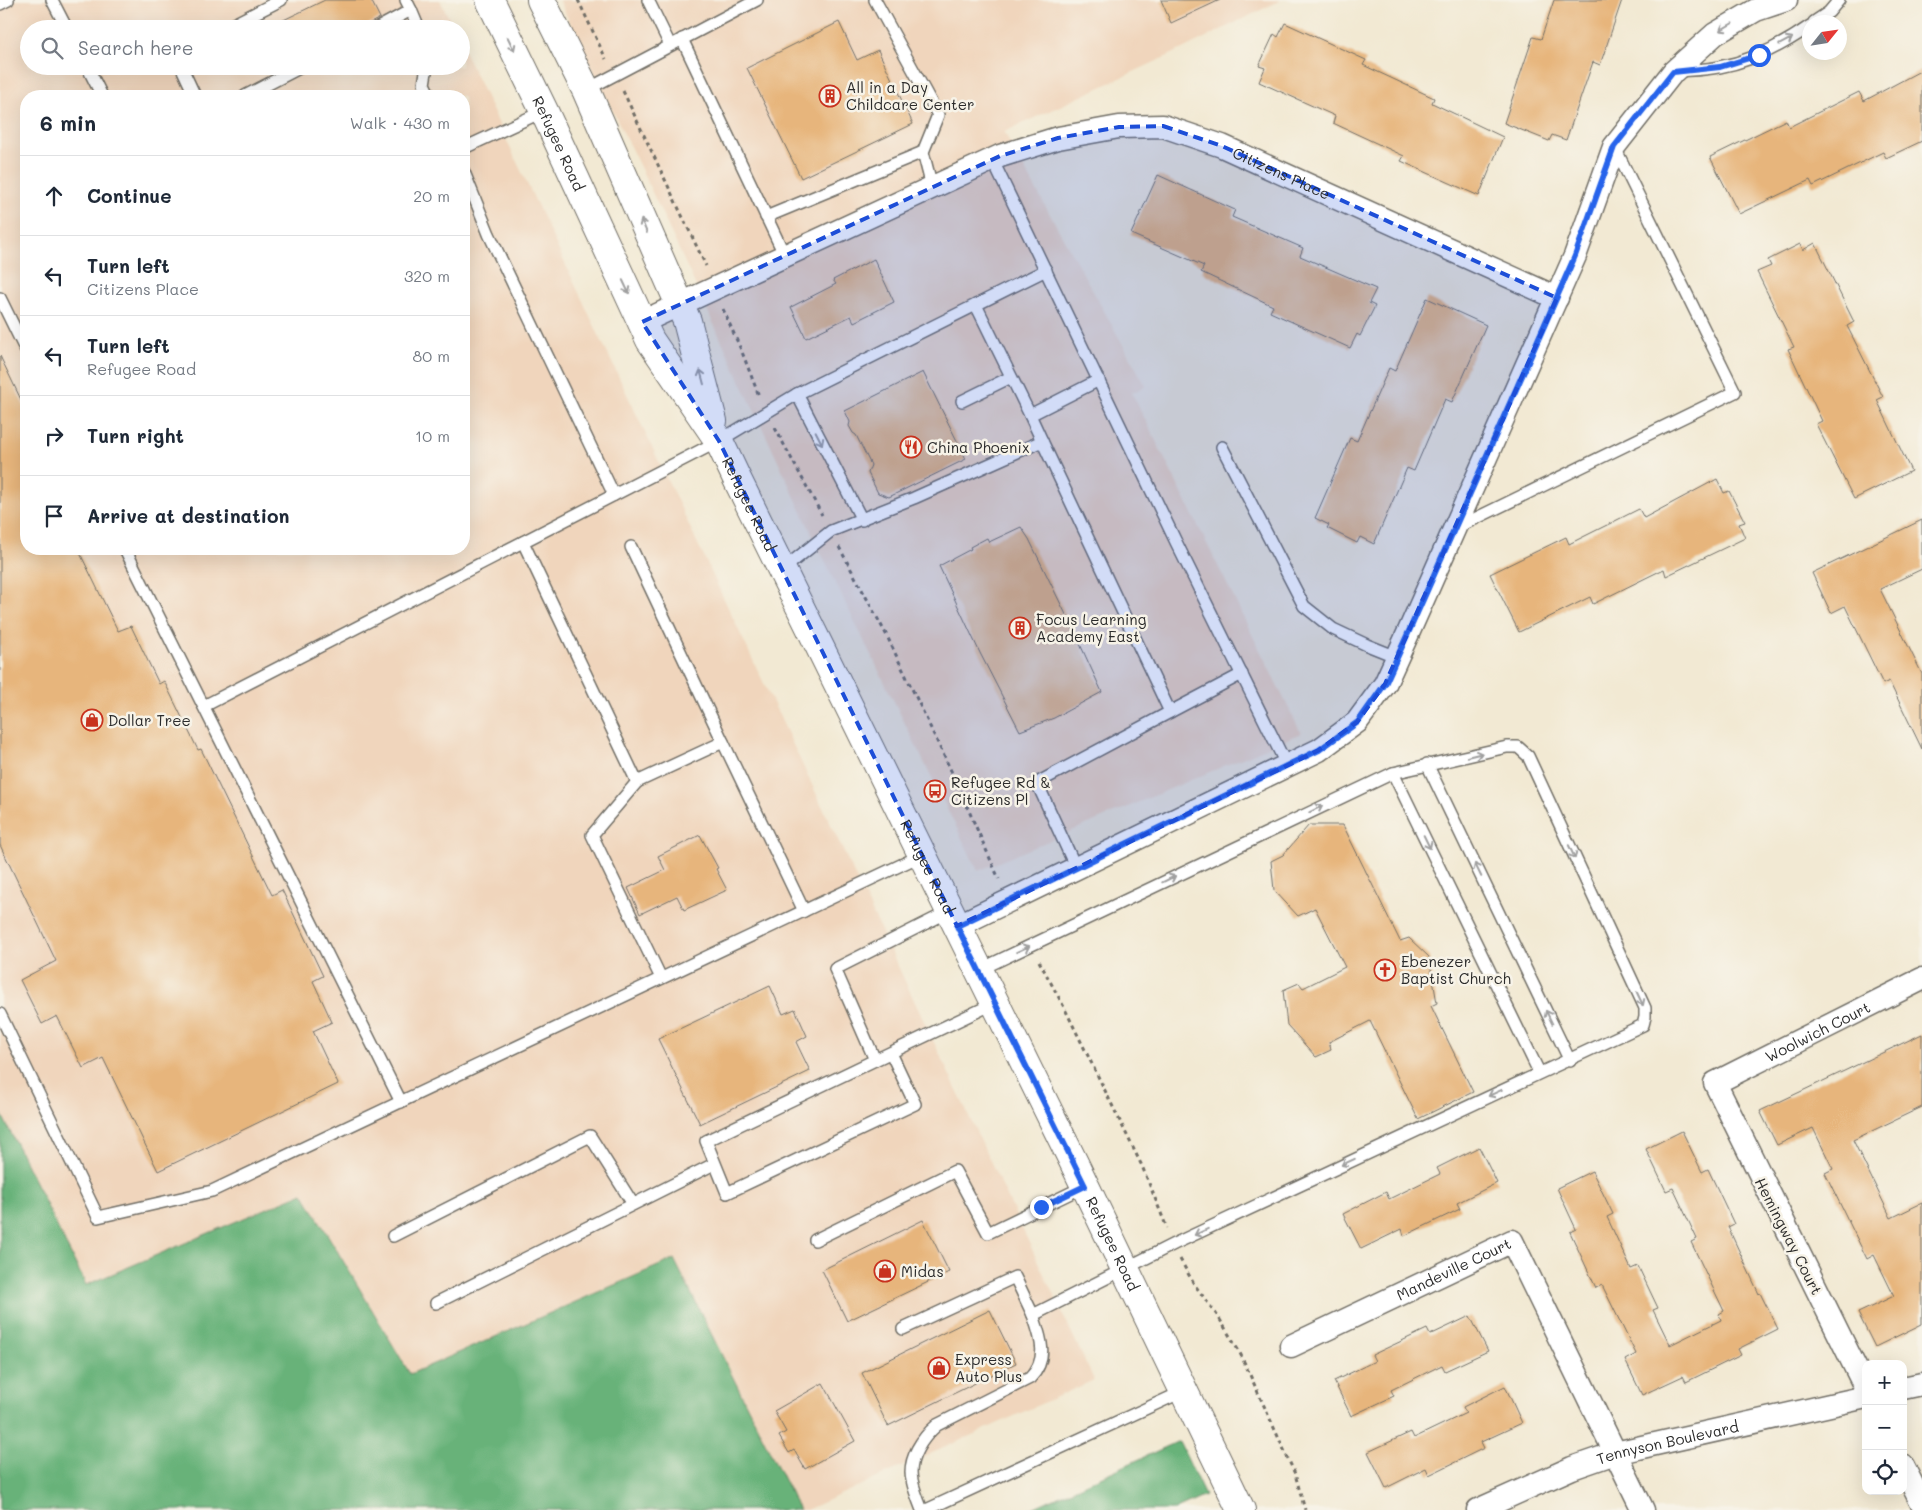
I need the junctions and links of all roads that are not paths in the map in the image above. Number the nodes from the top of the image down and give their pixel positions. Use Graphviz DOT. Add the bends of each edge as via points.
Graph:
graph roads {
  1 [pos="8,0"];
  2 [pos="52,0"];
  3 [pos="281,0"];
  4 [pos="490,0"];
  5 [pos="541,0"];
  6 [pos="648,0"];
  7 [pos="757,0"];
  8 [pos="875,0"];
  9 [pos="1786,0"];
  10 [pos="1840,0"];
  11 [pos="0,4"];
  12 [pos="409,5"];
  13 [pos="1824,15"];
  14 [pos="62,20"];
  15 [pos="242,20"];
  16 [pos="388,20"];
  17 [pos="415,20"];
  18 [pos="1802,32"];
  19 [pos="682,39"];
  20 [pos="670,45"];
  21 [pos="1673,72"];
  22 [pos="92,75"];
  23 [pos="185,75"];
  24 [pos="286,75"];
  25 [pos="426,75"];
  26 [pos="99,90"];
  27 [pos="192,90"];
  28 [pos="257,90"];
  29 [pos="427,90"];
  30 [pos="586,90"];
  31 [pos="544,111"];
  32 [pos="470,145"];
  33 [pos="1614,147"];
  34 [pos="923,152"];
  35 [pos="992,159"];
  36 [pos="470,187"];
  37 [pos="932,187"];
  38 [pos="766,217"];
  39 [pos="785,256"];
  40 [pos="1046,270"];
  41 [pos="0,298"];
  42 [pos="1556,298"];
  43 [pos="680,306"];
  44 [pos="976,306"];
  45 [pos="642,322"];
  46 [pos="20,339"];
  47 [pos="1011,377"];
  48 [pos="1099,380"];
  49 [pos="797,394"];
  50 [pos="962,401"];
  51 [pos="1030,415"];
  52 [pos="1042,441"];
  53 [pos="719,442"];
  54 [pos="1222,447"];
  55 [pos="614,495"];
  56 [pos="862,520"];
  57 [pos="1455,529"];
  58 [pos="523,542"];
  59 [pos="632,547"];
  60 [pos="128,555"];
  61 [pos="782,570"];
  62 [pos="1397,657"];
  63 [pos="1242,674"];
  64 [pos="204,706"];
  65 [pos="1170,712"];
  66 [pos="723,742"];
  67 [pos="1427,764"];
  68 [pos="1287,766"];
  69 [pos="1393,773"];
  70 [pos="638,782"];
  71 [pos="922,855"];
  72 [pos="1076,868"];
  73 [pos="804,911"];
  74 [pos="954,919"];
  75 [pos="979,970"];
  76 [pos="661,978"];
  77 [pos="1922,979"];
  78 [pos="995,1004"];
  79 [pos="0,1014"];
  80 [pos="891,1052"];
  81 [pos="875,1060"];
  82 [pos="1570,1061"];
  83 [pos="1539,1072"];
  84 [pos="1714,1083"];
  85 [pos="401,1102"];
  86 [pos="714,1164"];
  87 [pos="1085,1186"];
  88 [pos="633,1204"];
  89 [pos="393,1236"];
  90 [pos="814,1240"];
  91 [pos="1125,1268"];
  92 [pos="436,1303"];
  93 [pos="1033,1315"];
  94 [pos="902,1329"];
  95 [pos="1291,1346"];
  96 [pos="1862,1381"];
  97 [pos="1922,1384"];
  98 [pos="1907,1387"];
  99 [pos="1184,1391"];
  100 [pos="1862,1398"];
  101 [pos="1615,1453"];
  102 [pos="1907,1474"];
  103 [pos="1922,1504"];
  104 [pos="922,1510"];
  105 [pos="926,1510"];
  106 [pos="1241,1510"];
  107 [pos="1478,1510"];
  108 [pos="1643,1510"];
  1 -- 11 [label="lane"];
  2 -- 14 [label="lane"];
  3 -- 15 [label="lane"];
  4 -- 31 [label="main road, Refugee Road, one-way"];
  5 -- 30 [label="main road, Refugee Road"];
  6 -- 20 [label="lane"];
  7 -- 19 [label="lane"];
  8 -- 34 [label="lane" via="938,115"];
  9 -- 21 [label="street, one-way" via="1756,10 1715,34"];
  10 -- 13 [label="lane"];
  12 -- 16 [label="lane"];
  12 -- 17 [label="lane"];
  21 -- 18 [label="lane, one-way" via="1720,67 1759,55"];
  19 -- 20 [label="lane"];
  19 -- 38 [label="lane"];
  20 -- 30 [label="lane"];
  21 -- 33 [label="street"];
  22 -- 26 [label="lane"];
  23 -- 27 [label="lane"];
  24 -- 28 [label="lane"];
  25 -- 29 [label="lane"];
  43 -- 30 [label="main road, Refugee Road, one-way"];
  31 -- 32 [label="lane"];
  31 -- 45 [label="main road, Refugee Road, one-way"];
  33 -- 42 [label="street" via="1575,256"];
  33 -- 57 [label="lane" via="1735,392"];
  34 -- 37 [label="lane"];
  34 -- 38 [label="lane"];
  35 -- 37 [label="street, Citizens Place"];
  35 -- 40 [label="lane"];
  35 -- 42 [label="street, Citizens Place" via="1058,138 1119,126 1162,126 1222,146"];
  36 -- 55 [label="lane" via="489,234"];
  37 -- 39 [label="street, Citizens Place"];
  38 -- 39 [label="lane"];
  39 -- 43 [label="street, Citizens Place"];
  40 -- 44 [label="lane"];
  40 -- 48 [label="lane"];
  41 -- 46 [label="lane"];
  42 -- 57 [label="street"];
  43 -- 45 [label="street, Citizens Place"];
  53 -- 43 [label="main road, Refugee Road, one-way" via="687,321"];
  44 -- 47 [label="lane"];
  44 -- 49 [label="lane"];
  45 -- 53 [label="main road, Refugee Road" via="650,340"];
  47 -- 50 [label="lane"];
  47 -- 51 [label="lane"];
  48 -- 51 [label="lane"];
  48 -- 63 [label="lane"];
  49 -- 53 [label="lane"];
  49 -- 56 [label="lane, one-way"];
  51 -- 52 [label="lane"];
  52 -- 56 [label="lane"];
  52 -- 65 [label="lane"];
  53 -- 55 [label="lane"];
  53 -- 61 [label="main road, Refugee Road"];
  54 -- 62 [label="lane" via="1304,606 1333,629"];
  55 -- 58 [label="lane"];
  56 -- 61 [label="lane" via="831,531"];
  57 -- 62 [label="street"];
  58 -- 64 [label="lane"];
  58 -- 70 [label="lane"];
  59 -- 66 [label="lane"];
  60 -- 64 [label="lane"];
  61 -- 71 [label="main road, Refugee Road"];
  62 -- 68 [label="street" via="1385,684 1358,722 1319,750"];
  63 -- 65 [label="lane"];
  63 -- 68 [label="lane"];
  64 -- 85 [label="lane"];
  65 -- 72 [label="lane" via="1036,783"];
  66 -- 70 [label="lane"];
  66 -- 73 [label="lane"];
  67 -- 69 [label="lane"];
  82 -- 67 [label="lane, one-way"];
  67 -- 82 [label="lane, one-way" via="1507,747 1518,747 1528,756 1644,1008 1643,1025"];
  68 -- 72 [label="street"];
  75 -- 69 [label="lane, one-way"];
  69 -- 83 [label="lane, one-way"];
  70 -- 76 [label="lane" via="592,835"];
  71 -- 73 [label="lane"];
  71 -- 74 [label="main road, Refugee Road"];
  72 -- 74 [label="street"];
  73 -- 76 [label="lane"];
  74 -- 75 [label="main road, Refugee Road"];
  74 -- 81 [label="lane" via="835,969"];
  75 -- 78 [label="main road, Refugee Road"];
  76 -- 85 [label="lane"];
  77 -- 84 [label="street, Woolwich Court"];
  78 -- 80 [label="lane"];
  78 -- 87 [label="main road, Refugee Road"];
  79 -- 85 [label="lane" via="98,1217 212,1191"];
  80 -- 81 [label="lane"];
  80 -- 86 [label="lane" via="914,1104 727,1192"];
  81 -- 86 [label="lane" via="706,1141"];
  82 -- 83 [label="lane"];
  83 -- 91 [label="lane, one-way"];
  84 -- 96 [label="street, Hemingway Court"];
  86 -- 88 [label="lane"];
  87 -- 90 [label="lane" via="988,1233 955,1171"];
  87 -- 91 [label="main road, Refugee Road"];
  88 -- 89 [label="lane" via="590,1136"];
  88 -- 92 [label="lane"];
  91 -- 93 [label="lane"];
  91 -- 99 [label="main road, Refugee Road"];
  93 -- 94 [label="lane" via="1015,1277"];
  93 -- 104 [label="lane" via="1042,1346 1042,1359 1036,1372 937,1425 916,1453 911,1479"];
  95 -- 101 [label="street, Mandeville Court" via="1512,1241"];
  97 -- 98 [label="street"];
  99 -- 105 [label="lane"];
  99 -- 106 [label="main road, Refugee Road"];
  100 -- 101 [label="street, Tennyson Boulevard"];
  101 -- 107 [label="street, Tennyson Boulevard" via="1572,1468"];
  101 -- 108 [label="street"];
  102 -- 103 [label="street"];
}
